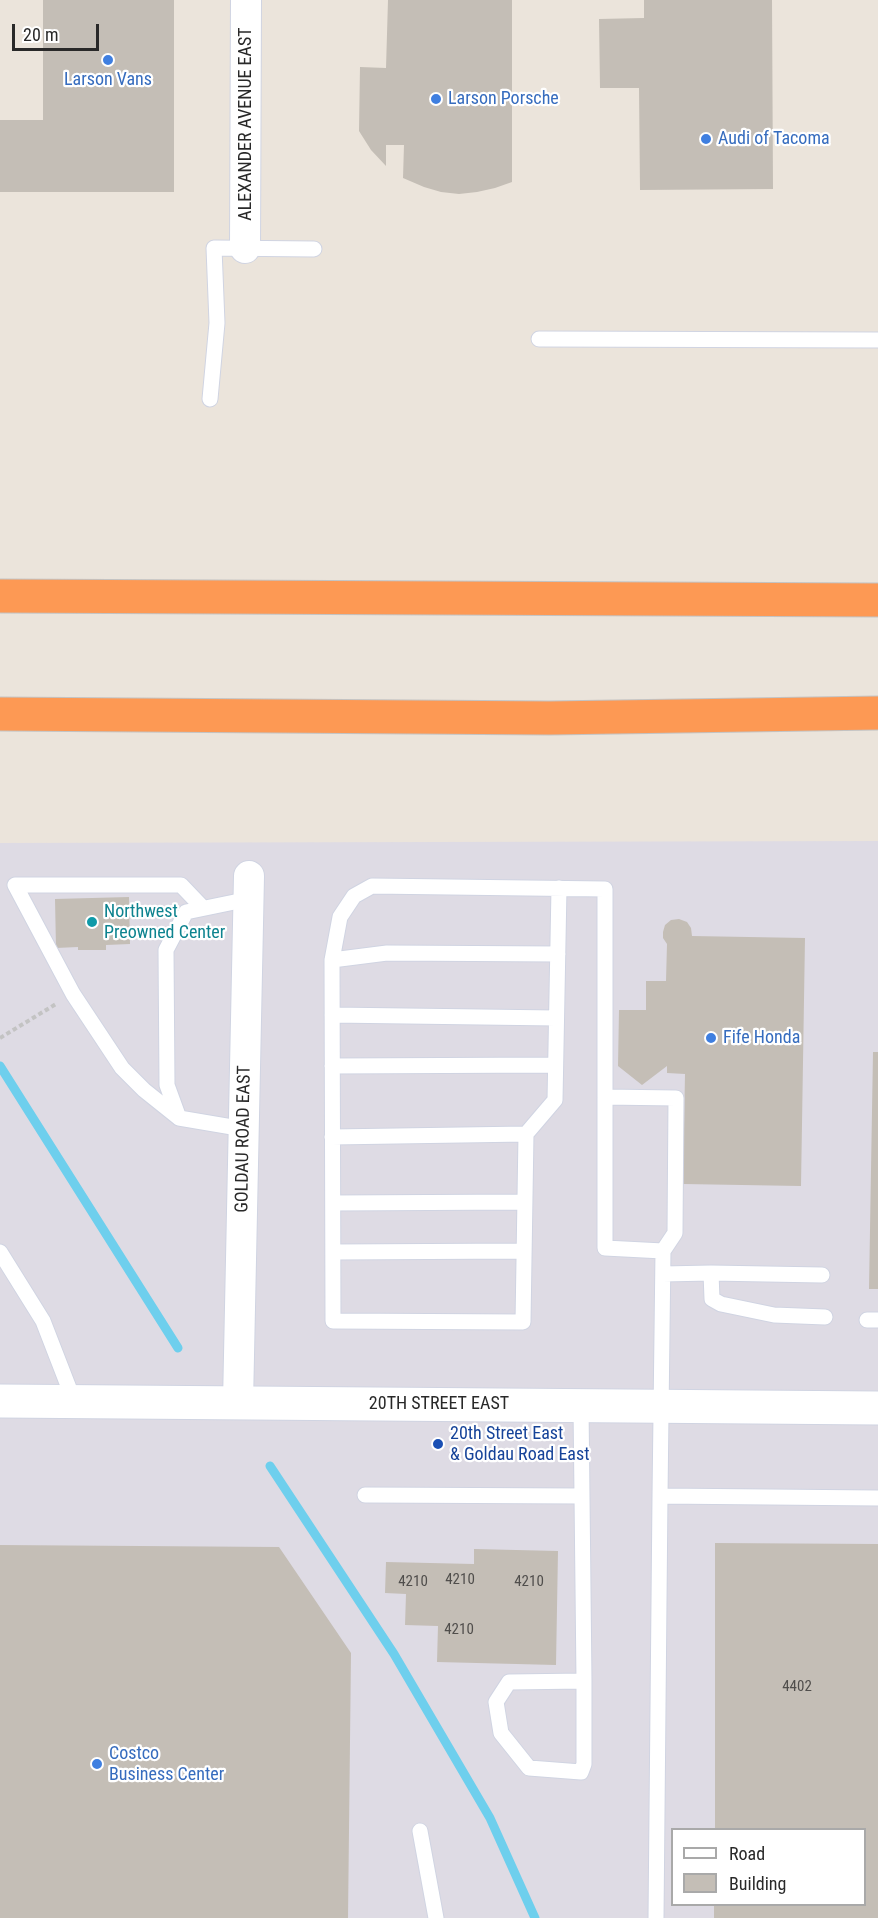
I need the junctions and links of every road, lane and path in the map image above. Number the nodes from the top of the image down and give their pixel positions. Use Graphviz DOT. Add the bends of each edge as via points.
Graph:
graph roads {
  1 [pos="246,0"];
  2 [pos="245,248"];
  3 [pos="314,249"];
  4 [pos="539,339"];
  5 [pos="878,340"];
  6 [pos="210,399"];
  7 [pos="0,596"];
  8 [pos="878,600"];
  9 [pos="878,712"];
  10 [pos="0,714"];
  11 [pos="249,887"];
  12 [pos="559,888"];
  13 [pos="203,908"];
  14 [pos="558,954"];
  15 [pos="332,960"];
  16 [pos="73,994"];
  17 [pos="332,1015"];
  18 [pos="556,1018"];
  19 [pos="0,1038"];
  20 [pos="555,1065"];
  21 [pos="332,1066"];
  22 [pos="605,1097"];
  23 [pos="179,1118"];
  24 [pos="244,1129"];
  25 [pos="526,1134"];
  26 [pos="332,1137"];
  27 [pos="525,1202"];
  28 [pos="333,1203"];
  29 [pos="524,1251"];
  30 [pos="663,1251"];
  31 [pos="0,1252"];
  32 [pos="333,1252"];
  33 [pos="711,1273"];
  34 [pos="663,1274"];
  35 [pos="822,1275"];
  36 [pos="825,1317"];
  37 [pos="0,1401"];
  38 [pos="74,1401"];
  39 [pos="238,1403"];
  40 [pos="581,1406"];
  41 [pos="660,1406"];
  42 [pos="878,1408"];
  43 [pos="365,1495"];
  44 [pos="582,1496"];
  45 [pos="660,1496"];
  46 [pos="878,1498"];
  47 [pos="584,1681"];
  48 [pos="420,1831"];
  49 [pos="436,1918"];
  50 [pos="656,1918"];
  1 -- 2 [label="street, ALEXANDER AVENUE EAST"];
  2 -- 3 [label="lane"];
  2 -- 6 [label="lane" via="214,248 217,323"];
  4 -- 5 [label="lane"];
  7 -- 8 [label="highway"];
  9 -- 10 [label="highway" via="550,717"];
  11 -- 13 [label="lane"];
  11 -- 24 [label="street, GOLDAU ROAD EAST"];
  12 -- 14 [label="lane"];
  12 -- 15 [label="lane" via="372,886 354,896 340,917"];
  12 -- 22 [label="lane" via="605,889"];
  13 -- 16 [label="lane" via="181,885 15,885"];
  13 -- 23 [label="lane" via="186,912 166,950 167,1085"];
  14 -- 15 [label="lane" via="387,953"];
  14 -- 18 [label="lane"];
  15 -- 17 [label="lane"];
  16 -- 19 [label="path"];
  16 -- 23 [label="lane" via="122,1068"];
  17 -- 18 [label="lane"];
  17 -- 21 [label="lane"];
  18 -- 20 [label="lane"];
  20 -- 21 [label="lane"];
  20 -- 25 [label="lane" via="555,1100"];
  21 -- 26 [label="lane"];
  22 -- 30 [label="lane" via="605,1248"];
  22 -- 30 [label="lane" via="676,1098 675,1233"];
  23 -- 24 [label="lane"];
  24 -- 39 [label="street, GOLDAU ROAD EAST"];
  25 -- 26 [label="lane"];
  25 -- 27 [label="lane"];
  26 -- 28 [label="lane"];
  27 -- 28 [label="lane"];
  27 -- 29 [label="lane"];
  28 -- 32 [label="lane"];
  29 -- 32 [label="lane"];
  29 -- 32 [label="lane" via="523,1322 333,1321"];
  30 -- 34 [label="lane"];
  31 -- 38 [label="lane" via="43,1321"];
  33 -- 34 [label="lane"];
  33 -- 35 [label="lane"];
  33 -- 36 [label="lane" via="712,1299 721,1304 774,1315"];
  34 -- 41 [label="lane"];
  37 -- 38 [label="main road, 20TH STREET EAST"];
  38 -- 39 [label="main road, 20TH STREET EAST"];
  39 -- 40 [label="main road, 20TH STREET EAST"];
  40 -- 41 [label="main road, 20TH STREET EAST"];
  40 -- 44 [label="lane"];
  41 -- 42 [label="main road, 20TH STREET EAST"];
  41 -- 45 [label="lane"];
  43 -- 44 [label="lane"];
  44 -- 47 [label="lane"];
  45 -- 46 [label="lane"];
  45 -- 50 [label="lane"];
  47 -- 47 [label="lane" via="581,1772 529,1768 501,1733 496,1702 509,1682"];
  48 -- 49 [label="lane"];
}
